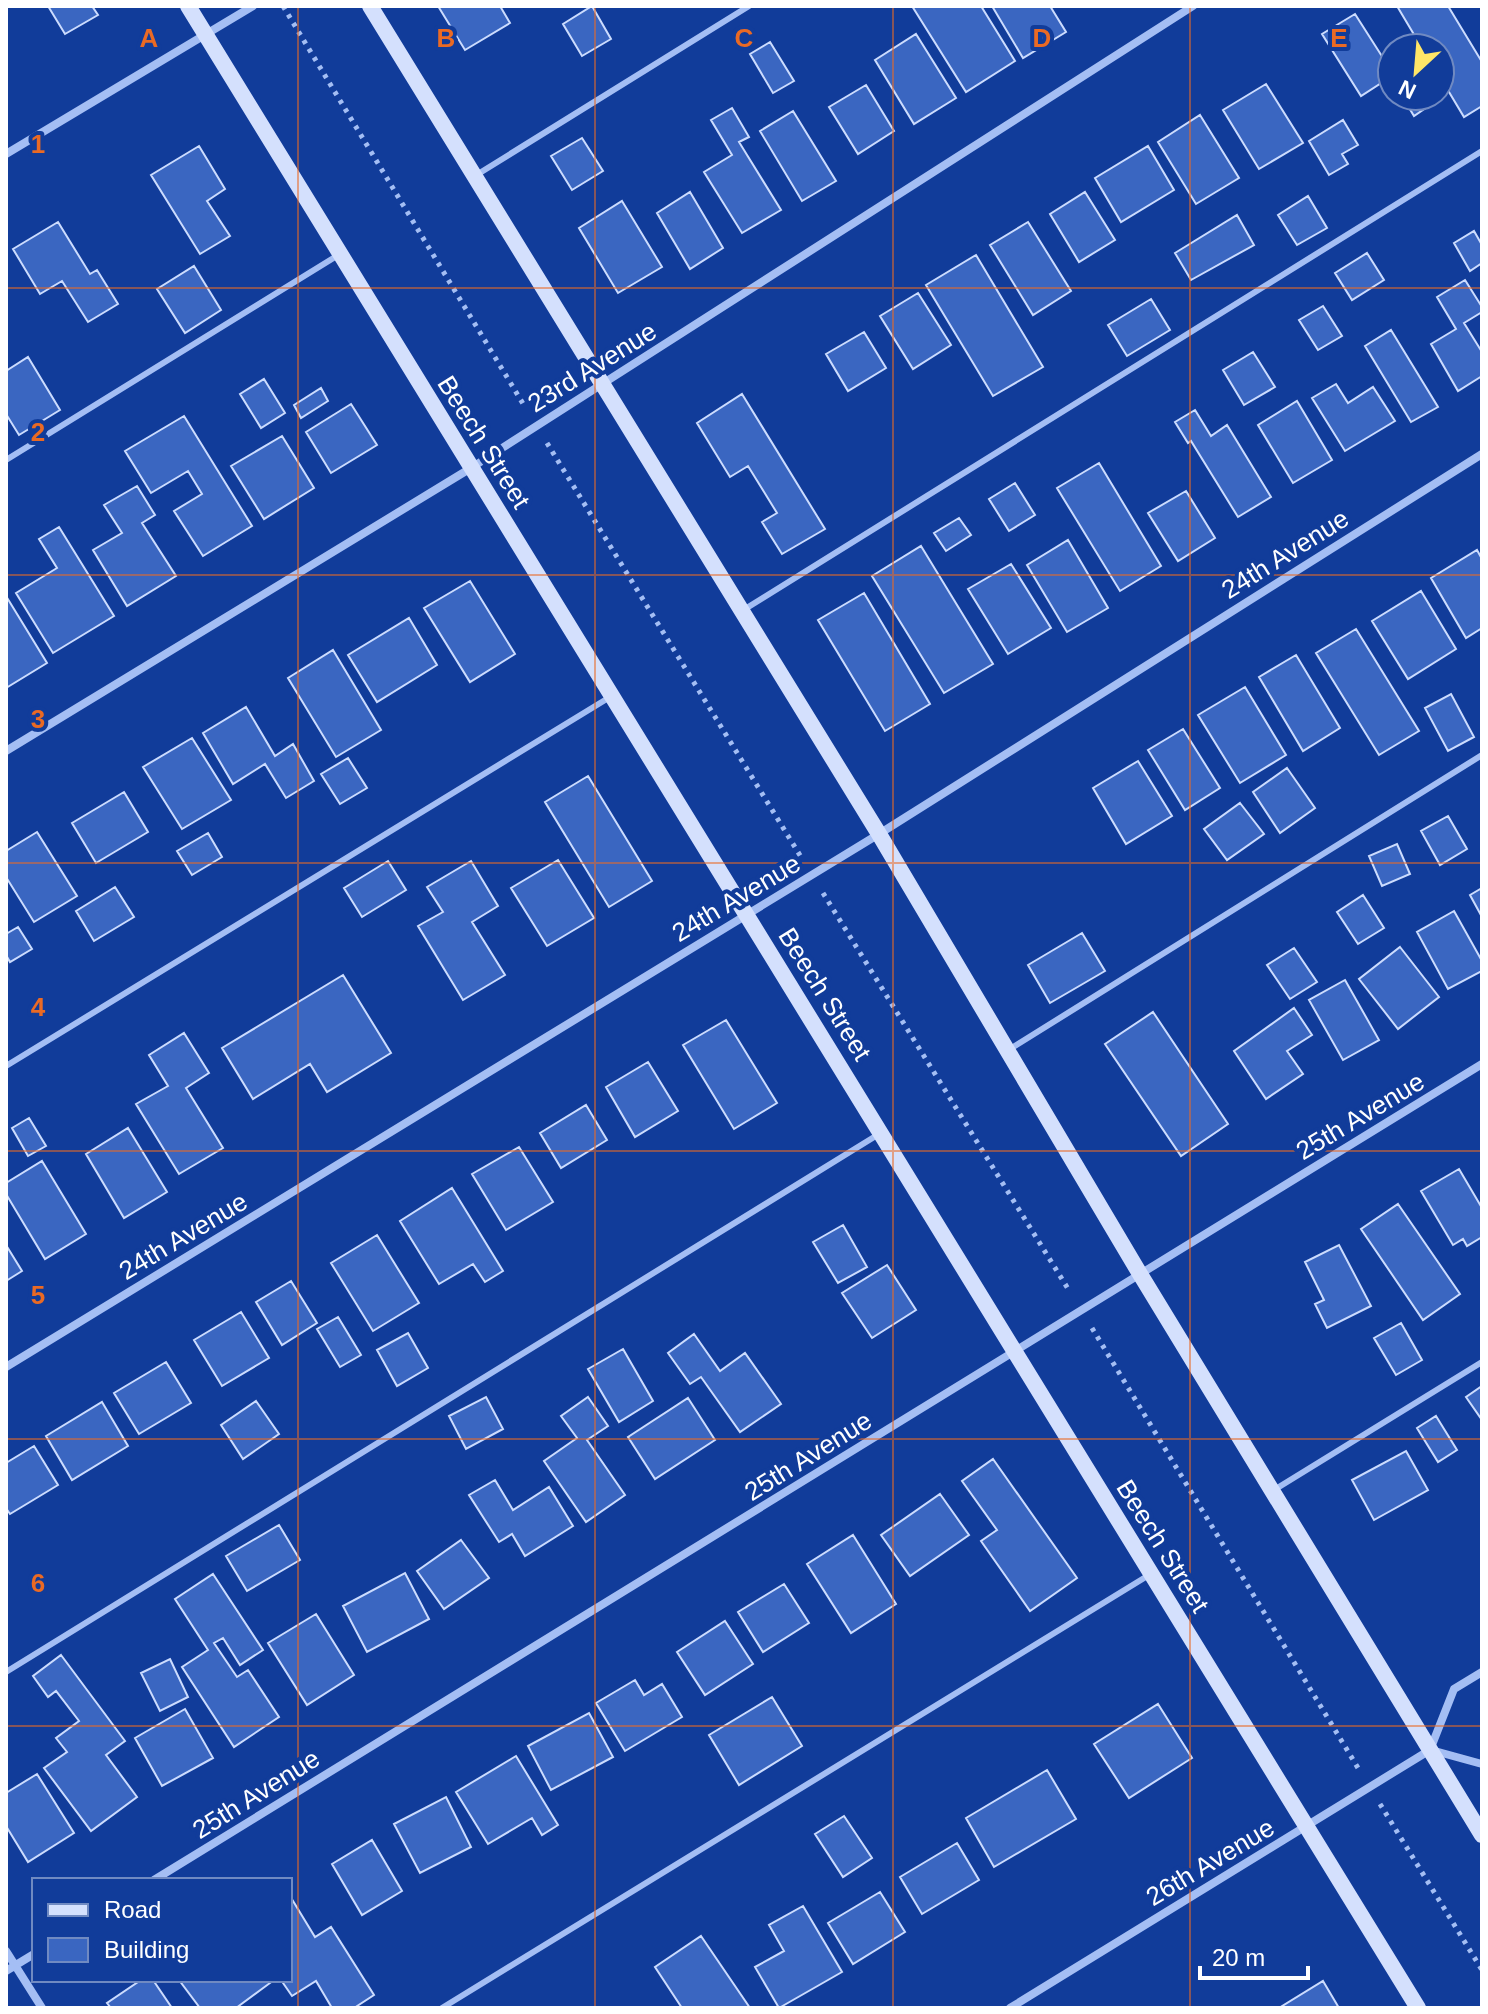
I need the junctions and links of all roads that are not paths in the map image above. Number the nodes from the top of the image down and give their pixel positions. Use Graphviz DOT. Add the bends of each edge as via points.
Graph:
graph roads {
  1 [pos="188,6"];
  2 [pos="253,6"];
  3 [pos="370,6"];
  4 [pos="749,6"];
  5 [pos="1193,6"];
  6 [pos="205,33"];
  7 [pos="1482,151"];
  8 [pos="6,154"];
  9 [pos="474,176"];
  10 [pos="340,254"];
  11 [pos="602,385"];
  12 [pos="1482,454"];
  13 [pos="6,460"];
  14 [pos="471,468"];
  15 [pos="740,612"];
  16 [pos="613,695"];
  17 [pos="6,751"];
  18 [pos="1482,755"];
  19 [pos="879,834"];
  20 [pos="747,915"];
  21 [pos="1007,1051"];
  22 [pos="1482,1064"];
  23 [pos="6,1066"];
  24 [pos="882,1132"];
  25 [pos="1140,1274"];
  26 [pos="1015,1352"];
  27 [pos="1482,1362"];
  28 [pos="6,1367"];
  29 [pos="1273,1490"];
  30 [pos="1152,1574"];
  31 [pos="6,1672"];
  32 [pos="1482,1672"];
  33 [pos="1430,1750"];
  34 [pos="1482,1764"];
  35 [pos="1307,1826"];
  36 [pos="1482,1835"];
  37 [pos="157,1878"];
  38 [pos="6,1951"];
  39 [pos="32,1955"];
  40 [pos="15,1966"];
  41 [pos="6,1971"];
  42 [pos="42,2008"];
  43 [pos="442,2008"];
  44 [pos="1010,2008"];
  45 [pos="1418,2008"];
  1 -- 6 [label="street, Beech Street"];
  2 -- 6 [label="street"];
  3 -- 9 [label="street"];
  4 -- 9 [label="lane"];
  5 -- 11 [label="street, 23rd Avenue"];
  6 -- 8 [label="street"];
  6 -- 10 [label="street, Beech Street"];
  7 -- 15 [label="lane"];
  9 -- 11 [label="street"];
  10 -- 13 [label="lane"];
  10 -- 14 [label="street, Beech Street"];
  11 -- 14 [label="street, 23rd Avenue"];
  11 -- 15 [label="street"];
  12 -- 19 [label="street, 24th Avenue"];
  14 -- 16 [label="street, Beech Street"];
  14 -- 17 [label="street, 23rd Avenue"];
  15 -- 19 [label="street"];
  16 -- 20 [label="street, Beech Street"];
  16 -- 23 [label="lane"];
  18 -- 21 [label="lane"];
  19 -- 20 [label="street, 24th Avenue"];
  19 -- 21 [label="street"];
  20 -- 24 [label="street, Beech Street"];
  20 -- 28 [label="street, 24th Avenue"];
  21 -- 25 [label="street"];
  22 -- 25 [label="street, 25th Avenue"];
  24 -- 26 [label="street, Beech Street"];
  24 -- 31 [label="lane"];
  25 -- 26 [label="street, 25th Avenue"];
  25 -- 29 [label="street"];
  26 -- 30 [label="street, Beech Street"];
  26 -- 37 [label="street, 25th Avenue"];
  27 -- 29 [label="lane"];
  29 -- 33 [label="street"];
  30 -- 35 [label="street, Beech Street"];
  30 -- 43 [label="lane"];
  32 -- 33 [label="street" via="1454,1689"];
  33 -- 34 [label="street"];
  33 -- 35 [label="street, 26th Avenue"];
  33 -- 36 [label="street"];
  35 -- 44 [label="street, 26th Avenue"];
  35 -- 45 [label="street, Beech Street"];
  38 -- 40 [label="street"];
  39 -- 40 [label="street"];
  40 -- 41 [label="street"];
  40 -- 42 [label="street"];
}
